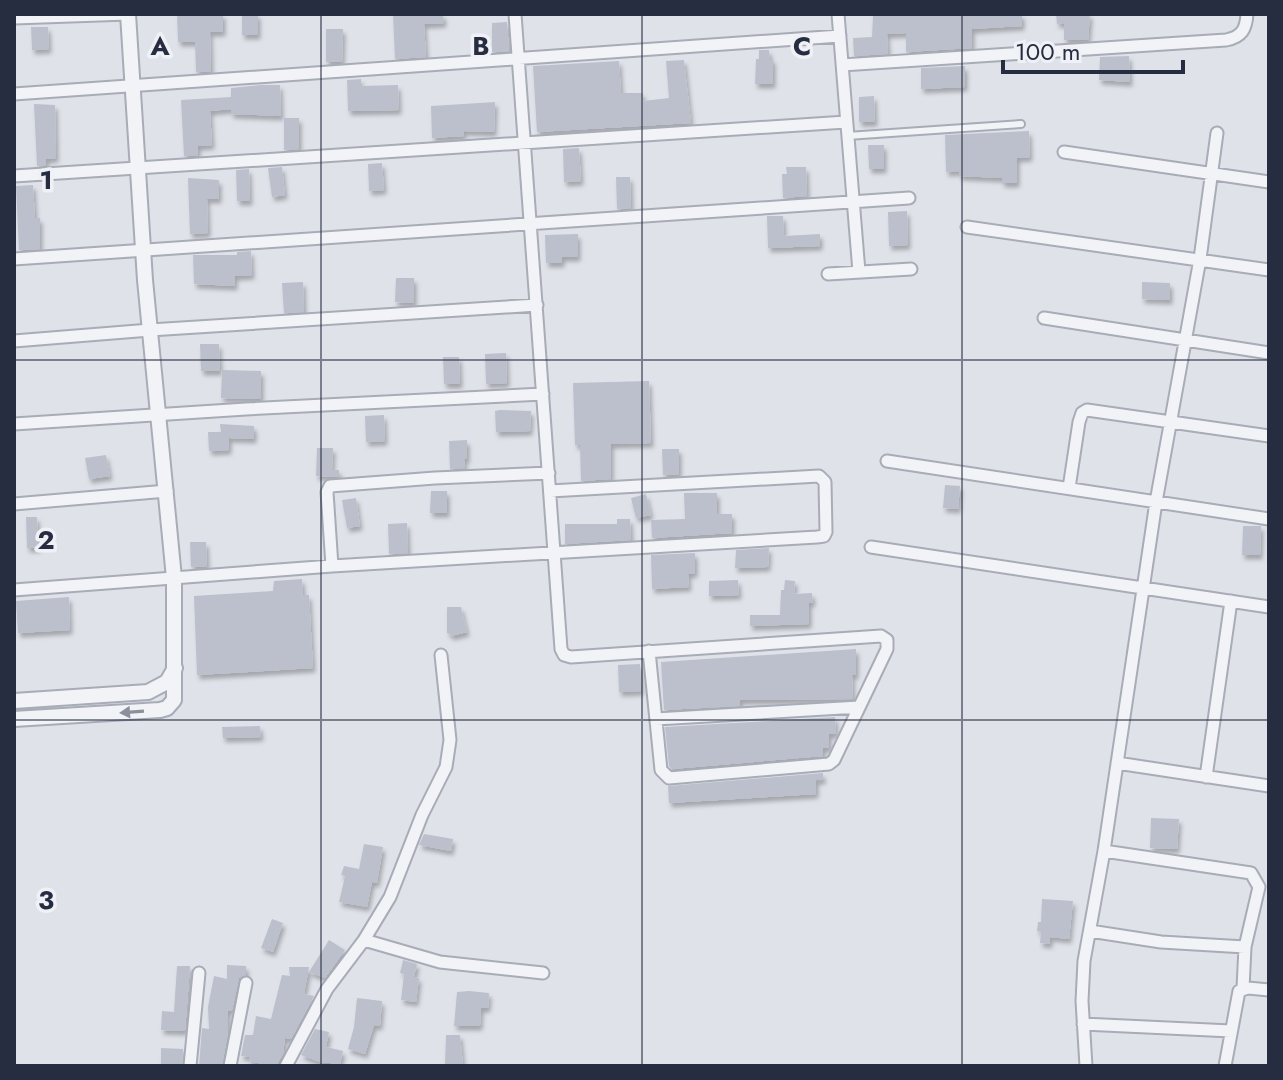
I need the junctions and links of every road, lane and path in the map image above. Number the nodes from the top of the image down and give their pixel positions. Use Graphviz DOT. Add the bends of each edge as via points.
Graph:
graph roads {
  1 [pos="128,14"];
  2 [pos="515,14"];
  3 [pos="838,14"];
  4 [pos="1247,14"];
  5 [pos="14,18"];
  6 [pos="840,36"];
  7 [pos="519,58"];
  8 [pos="842,65"];
  9 [pos="132,85"];
  10 [pos="14,94"];
  11 [pos="846,122"];
  12 [pos="1021,124"];
  13 [pos="1217,133"];
  14 [pos="847,136"];
  15 [pos="525,142"];
  16 [pos="1064,152"];
  17 [pos="138,167"];
  18 [pos="1212,173"];
  19 [pos="14,176"];
  20 [pos="1269,182"];
  21 [pos="909,198"];
  22 [pos="852,202"];
  23 [pos="531,224"];
  24 [pos="967,227"];
  25 [pos="143,250"];
  26 [pos="14,259"];
  27 [pos="1200,259"];
  28 [pos="911,269"];
  29 [pos="1269,270"];
  30 [pos="859,272"];
  31 [pos="828,274"];
  32 [pos="537,305"];
  33 [pos="1044,318"];
  34 [pos="150,330"];
  35 [pos="1184,340"];
  36 [pos="14,341"];
  37 [pos="1269,353"];
  38 [pos="543,394"];
  39 [pos="158,416"];
  40 [pos="1169,421"];
  41 [pos="14,424"];
  42 [pos="1269,436"];
  43 [pos="887,461"];
  44 [pos="549,473"];
  45 [pos="1069,488"];
  46 [pos="167,491"];
  47 [pos="550,491"];
  48 [pos="1156,502"];
  49 [pos="14,504"];
  50 [pos="1269,519"];
  51 [pos="871,547"];
  52 [pos="554,553"];
  53 [pos="332,566"];
  54 [pos="174,578"];
  55 [pos="1143,588"];
  56 [pos="14,590"];
  57 [pos="1231,601"];
  58 [pos="1269,607"];
  59 [pos="649,651"];
  60 [pos="441,655"];
  61 [pos="175,668"];
  62 [pos="14,701"];
  63 [pos="859,707"];
  64 [pos="14,719"];
  65 [pos="656,719"];
  66 [pos="1117,763"];
  67 [pos="1206,777"];
  68 [pos="1269,786"];
  69 [pos="1104,851"];
  70 [pos="1090,931"];
  71 [pos="364,940"];
  72 [pos="1245,947"];
  73 [pos="199,973"];
  74 [pos="543,973"];
  75 [pos="246,983"];
  76 [pos="1243,988"];
  77 [pos="1269,990"];
  78 [pos="1083,1024"];
  79 [pos="1231,1031"];
  80 [pos="190,1066"];
  81 [pos="230,1066"];
  82 [pos="286,1066"];
  83 [pos="1086,1066"];
  84 [pos="1225,1066"];
  1 -- 5 [label="street"];
  1 -- 9 [label="street"];
  2 -- 7 [label="street"];
  3 -- 6 [label="street"];
  4 -- 8 [label="street" via="1243,31 1226,40"];
  6 -- 7 [label="street"];
  6 -- 8 [label="street"];
  7 -- 9 [label="street"];
  7 -- 15 [label="street"];
  8 -- 11 [label="street"];
  9 -- 10 [label="street"];
  9 -- 17 [label="street"];
  11 -- 14 [label="street"];
  11 -- 15 [label="street"];
  12 -- 14 [label="lane"];
  13 -- 18 [label="street"];
  14 -- 22 [label="street"];
  15 -- 17 [label="street"];
  15 -- 23 [label="street"];
  16 -- 18 [label="street"];
  17 -- 19 [label="street"];
  17 -- 25 [label="street"];
  18 -- 20 [label="street"];
  18 -- 27 [label="street"];
  21 -- 22 [label="street"];
  22 -- 23 [label="street"];
  22 -- 30 [label="street"];
  23 -- 25 [label="street"];
  23 -- 32 [label="street"];
  24 -- 27 [label="street"];
  25 -- 26 [label="street"];
  25 -- 34 [label="street"];
  27 -- 29 [label="street"];
  27 -- 35 [label="street"];
  28 -- 30 [label="street"];
  30 -- 31 [label="street"];
  32 -- 34 [label="street"];
  32 -- 38 [label="street"];
  33 -- 35 [label="street"];
  34 -- 36 [label="street"];
  34 -- 39 [label="street"];
  35 -- 37 [label="street"];
  35 -- 40 [label="street"];
  38 -- 39 [label="street"];
  38 -- 44 [label="street"];
  39 -- 41 [label="street"];
  39 -- 46 [label="street"];
  40 -- 42 [label="street"];
  40 -- 45 [label="street" via="1097,410 1082,413"];
  40 -- 48 [label="street"];
  43 -- 45 [label="street"];
  44 -- 47 [label="street"];
  44 -- 53 [label="street" via="330,486"];
  45 -- 48 [label="street"];
  46 -- 49 [label="street"];
  46 -- 54 [label="street"];
  47 -- 52 [label="street"];
  47 -- 52 [label="street" via="813,476 825,482 824,536"];
  48 -- 50 [label="street"];
  48 -- 55 [label="street"];
  51 -- 55 [label="street"];
  52 -- 53 [label="street"];
  52 -- 59 [label="street" via="564,655"];
  53 -- 54 [label="street"];
  54 -- 56 [label="street"];
  54 -- 61 [label="street"];
  55 -- 57 [label="street"];
  55 -- 66 [label="street"];
  57 -- 58 [label="street"];
  57 -- 67 [label="street"];
  59 -- 63 [label="street" via="881,636 887,649"];
  59 -- 65 [label="street"];
  60 -- 71 [label="street" via="450,740 446,767 390,897"];
  61 -- 62 [label="street" via="167,682 148,692"];
  61 -- 64 [label="street, one-way" via="174,700 167,708"];
  63 -- 65 [label="street"];
  63 -- 65 [label="street" via="829,764 669,778 661,770"];
  66 -- 67 [label="street"];
  66 -- 69 [label="street"];
  67 -- 68 [label="street"];
  69 -- 70 [label="street"];
  69 -- 72 [label="street" via="1251,873 1259,887"];
  70 -- 72 [label="street"];
  70 -- 78 [label="street"];
  71 -- 74 [label="street" via="440,962"];
  71 -- 82 [label="street" via="327,989"];
  72 -- 76 [label="street"];
  73 -- 80 [label="street"];
  75 -- 81 [label="street"];
  76 -- 77 [label="street"];
  76 -- 79 [label="street"];
  78 -- 79 [label="street"];
  78 -- 83 [label="street"];
  79 -- 84 [label="street"];
}
